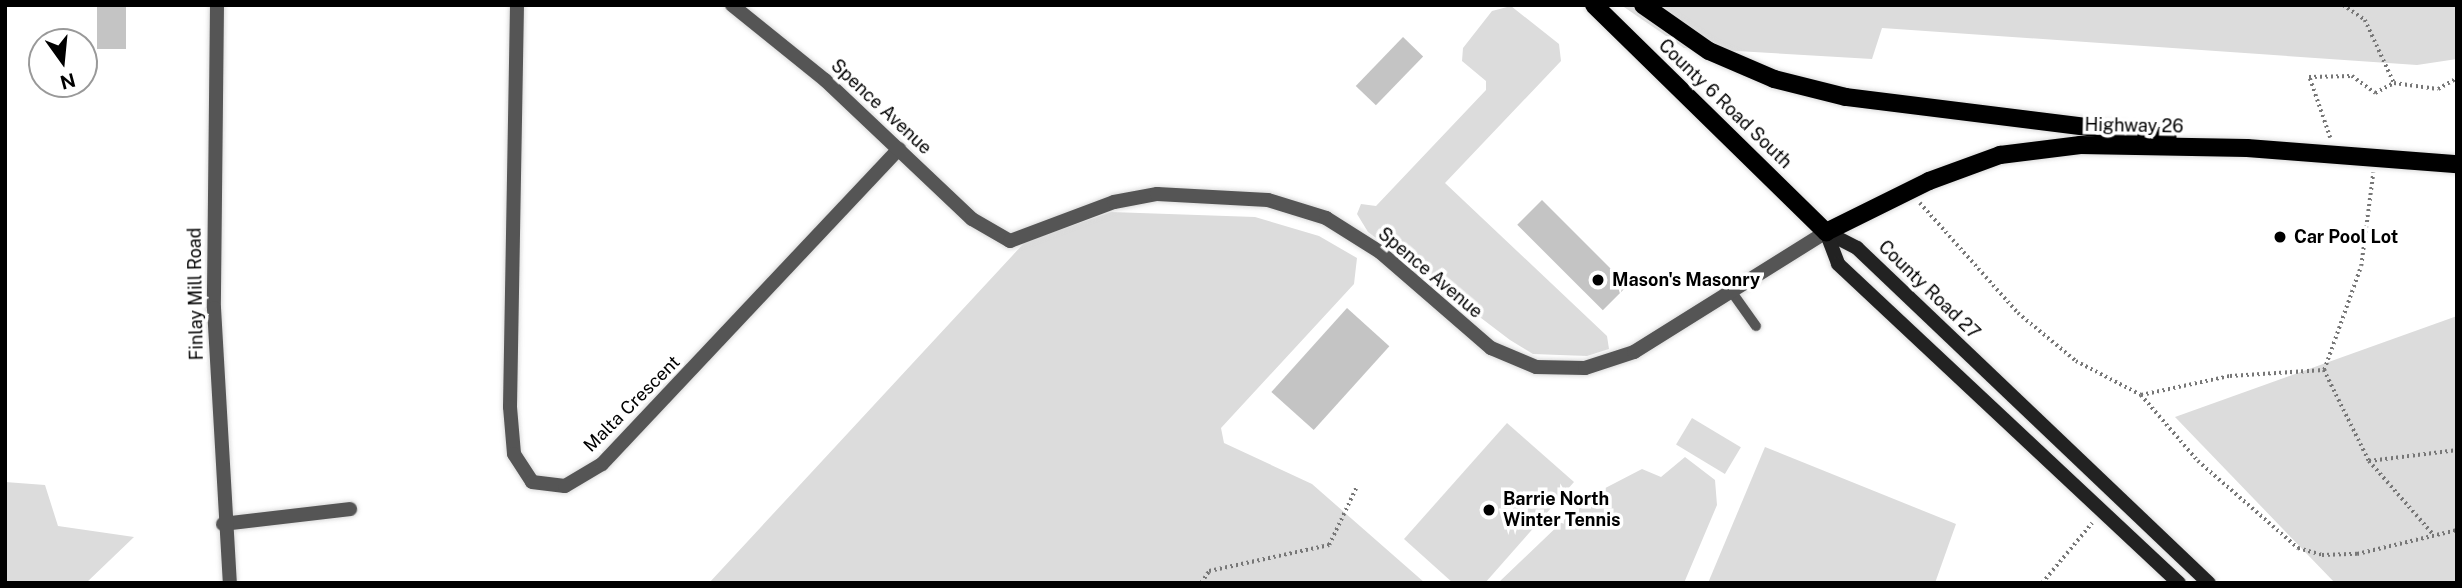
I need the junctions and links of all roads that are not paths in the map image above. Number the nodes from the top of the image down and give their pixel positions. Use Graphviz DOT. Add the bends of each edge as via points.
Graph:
graph roads {
  1 [pos="217,5"];
  2 [pos="517,5"];
  3 [pos="732,5"];
  4 [pos="1594,5"];
  5 [pos="1643,5"];
  6 [pos="2247,148"];
  7 [pos="899,149"];
  8 [pos="2457,163"];
  9 [pos="1826,232"];
  10 [pos="1731,291"];
  11 [pos="1756,326"];
  12 [pos="349,509"];
  13 [pos="223,524"];
  14 [pos="230,583"];
  15 [pos="2179,583"];
  16 [pos="2209,583"];
  1 -- 13 [label="street, Finlay Mill Road" via="214,308"];
  2 -- 7 [label="street, Malta Crescent" via="510,407 514,454 532,481 565,486 602,464"];
  3 -- 7 [label="street, Spence Avenue" via="825,80"];
  4 -- 9 [label="main road, County 6 Road South"];
  5 -- 6 [label="main road" via="1709,51 1774,79 1846,97"];
  6 -- 8 [label="main road, Highway 26"];
  6 -- 9 [label="main road, Highway 26" via="2080,145 2000,155 1911,190"];
  7 -- 10 [label="street, Spence Avenue" via="972,219 1010,242 1114,202 1157,194 1268,200 1326,218 1380,252 1491,348 1536,368 1611,362"];
  9 -- 10 [label="street, Spence Avenue"];
  9 -- 15 [label="main road" via="1838,264"];
  9 -- 16 [label="main road, County Road 27" via="1857,248"];
  10 -- 11 [label="lane"];
  12 -- 13 [label="street"];
  13 -- 14 [label="street, Finlay Mill Road"];
}
